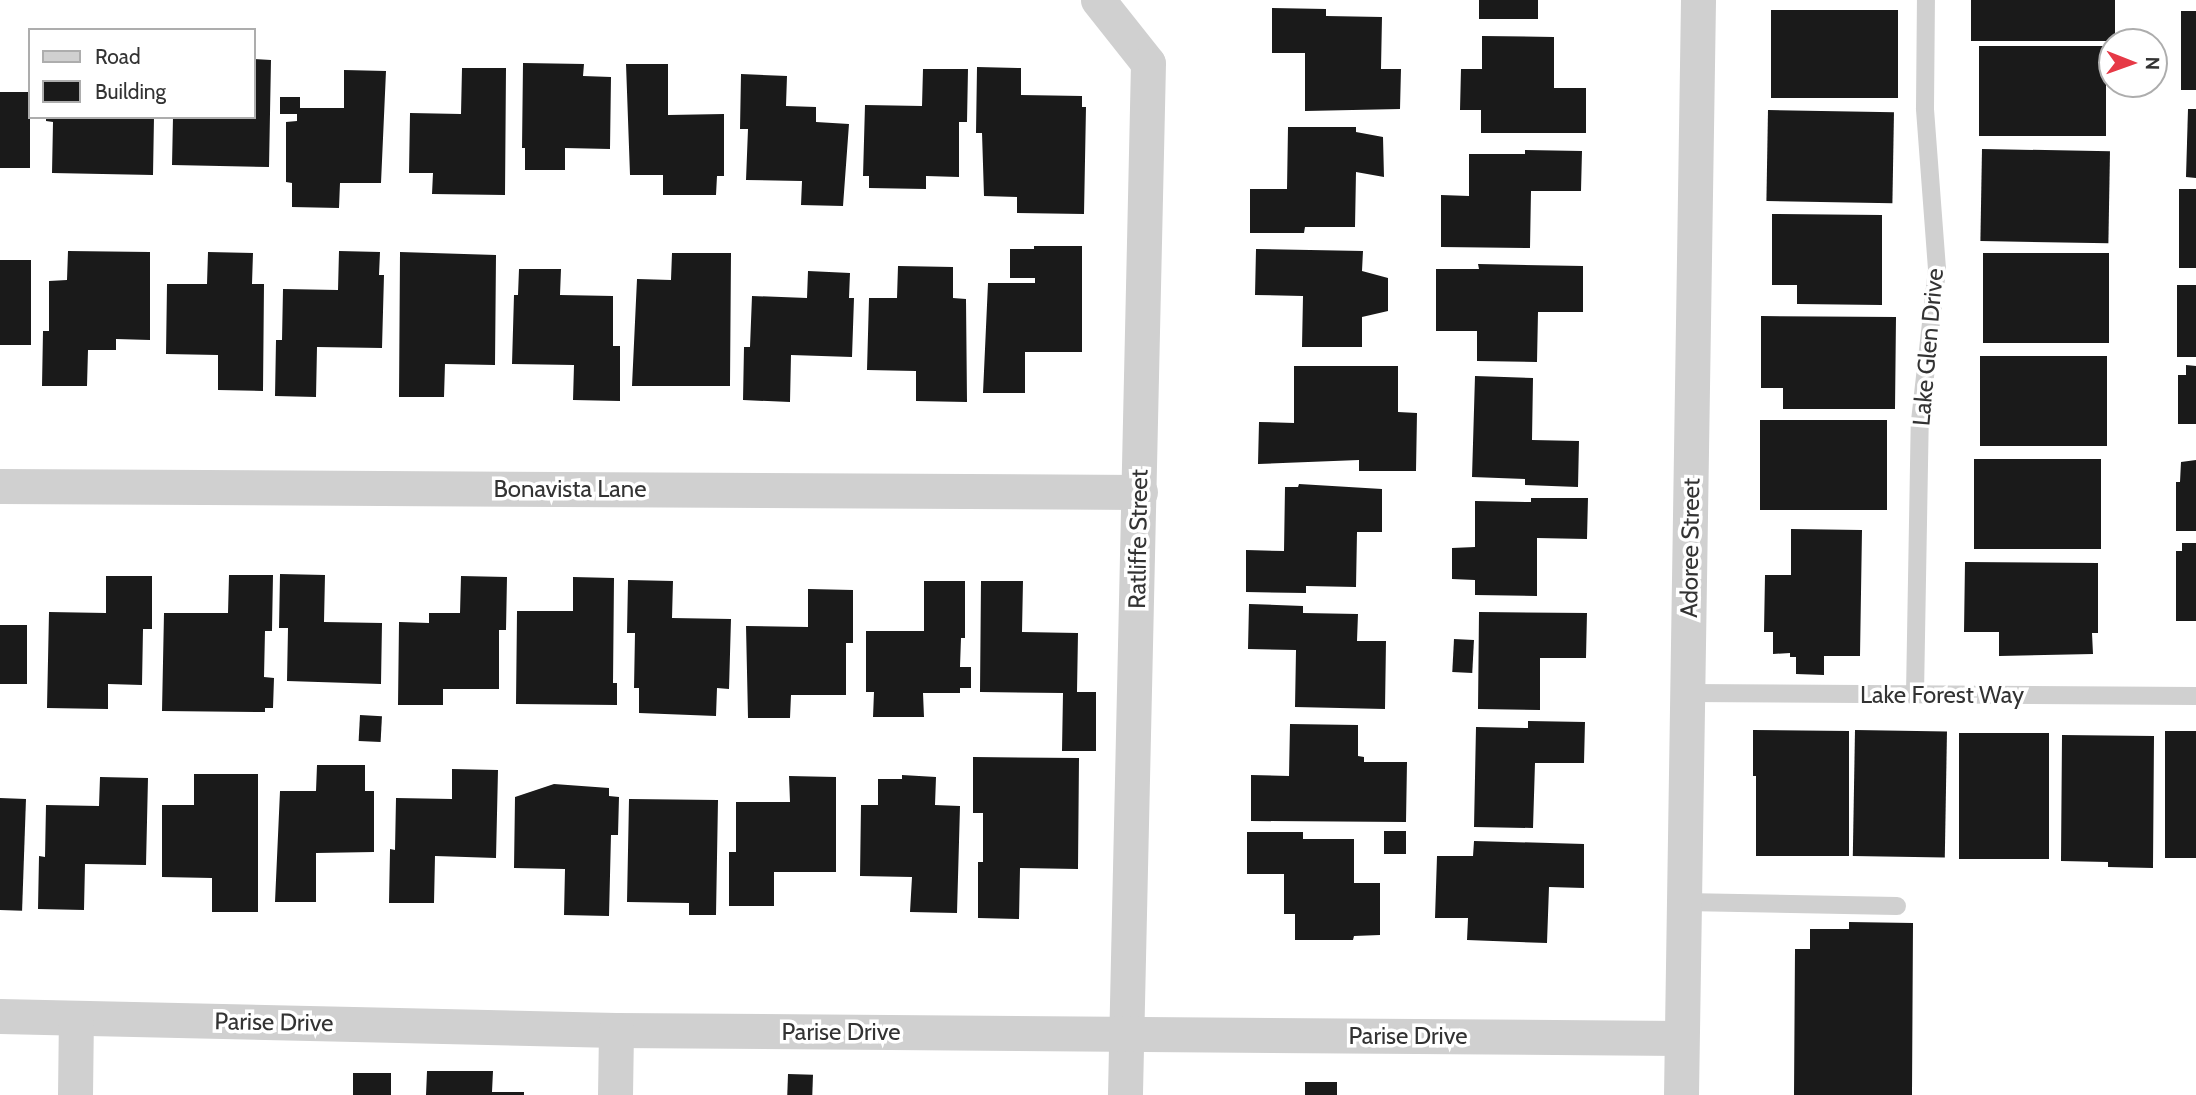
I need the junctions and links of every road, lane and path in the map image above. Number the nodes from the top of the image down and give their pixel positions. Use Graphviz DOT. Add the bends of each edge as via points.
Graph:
graph roads {
  1 [pos="1098,0"];
  2 [pos="1698,0"];
  3 [pos="1926,0"];
  4 [pos="0,485"];
  5 [pos="1140,492"];
  6 [pos="1688,693"];
  7 [pos="1915,694"];
  8 [pos="2196,696"];
  9 [pos="1684,902"];
  10 [pos="1897,906"];
  11 [pos="0,1016"];
  12 [pos="76,1018"];
  13 [pos="616,1030"];
  14 [pos="1126,1034"];
  15 [pos="1681,1038"];
  16 [pos="75,1095"];
  17 [pos="615,1095"];
  18 [pos="1125,1095"];
  19 [pos="1681,1095"];
  1 -- 5 [label="street, Ratliffe Street" via="1148,63"];
  2 -- 6 [label="street, Adoree Street"];
  3 -- 7 [label="lane, Lake Glen Drive" via="1925,108 1937,269 1920,421"];
  4 -- 5 [label="street, Bonavista Lane"];
  5 -- 14 [label="street, Ratliffe Street"];
  6 -- 7 [label="lane, Lake Forest Way"];
  6 -- 9 [label="street, Adoree Street"];
  7 -- 8 [label="lane, Lake Forest Way"];
  9 -- 10 [label="lane"];
  9 -- 15 [label="street, Adoree Street"];
  11 -- 12 [label="street, Parise Drive"];
  12 -- 13 [label="street, Parise Drive"];
  12 -- 16 [label="street"];
  13 -- 14 [label="street, Parise Drive"];
  13 -- 17 [label="street"];
  14 -- 15 [label="street, Parise Drive"];
  14 -- 18 [label="street, Ratliffe Street"];
  15 -- 19 [label="street, Adoree Street"];
}
